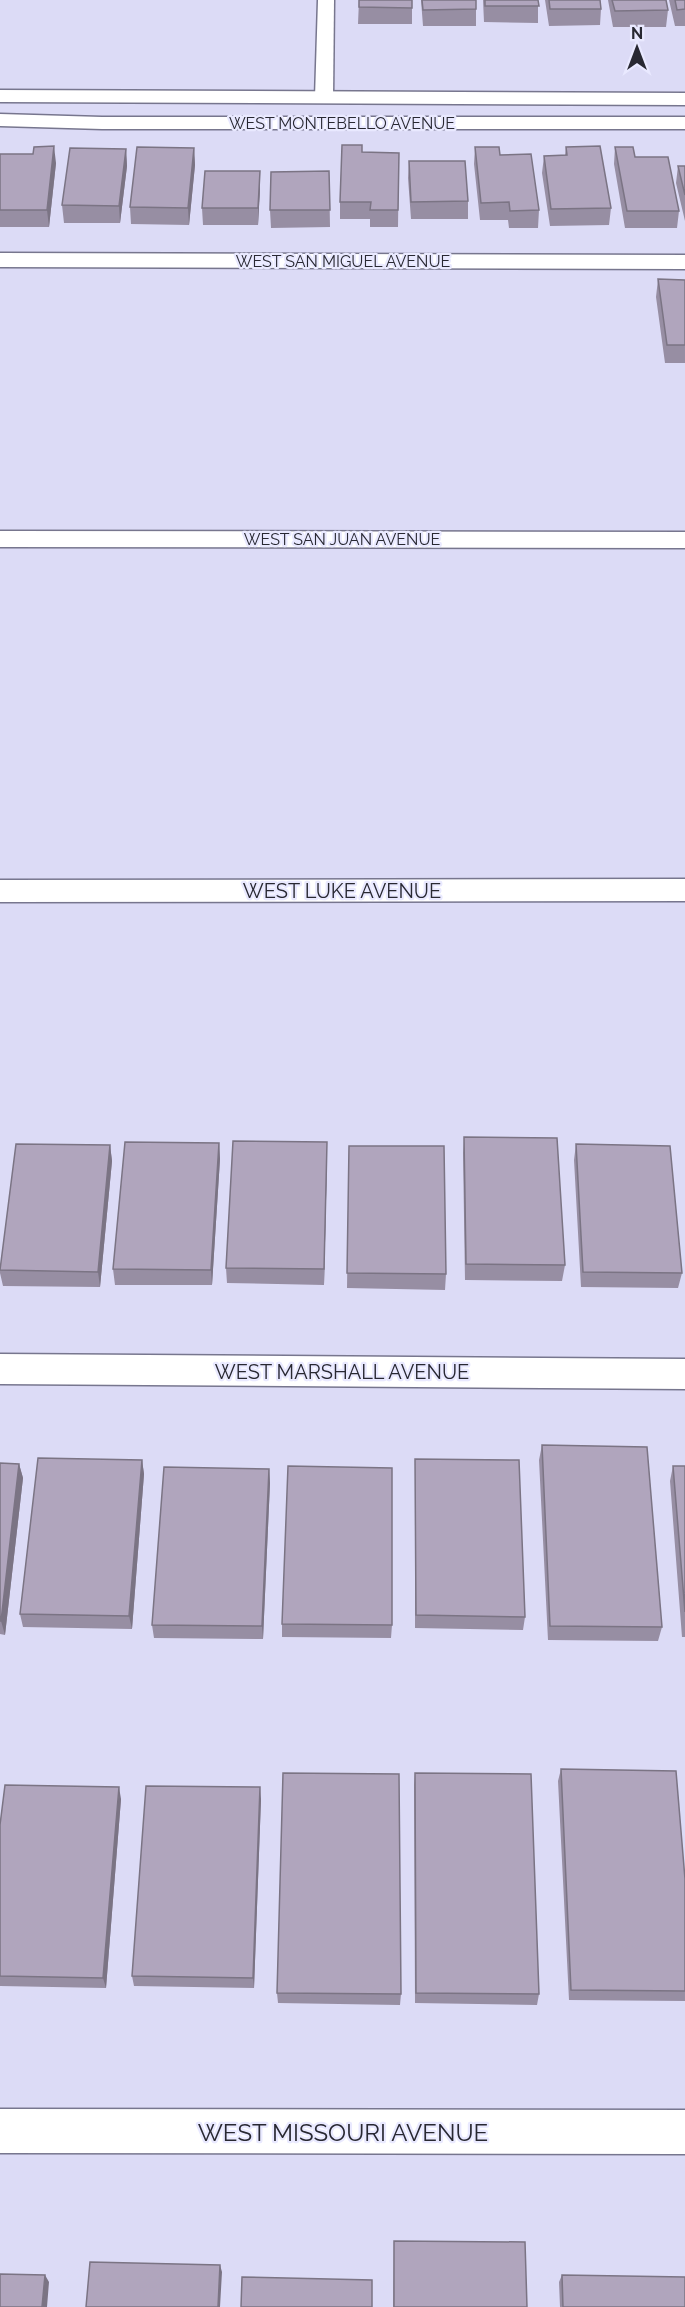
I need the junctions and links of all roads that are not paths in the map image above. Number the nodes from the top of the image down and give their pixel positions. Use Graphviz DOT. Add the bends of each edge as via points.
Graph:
graph roads {
  1 [pos="326,0"];
  2 [pos="0,96"];
  3 [pos="324,98"];
  4 [pos="685,99"];
  5 [pos="0,120"];
  6 [pos="685,123"];
  7 [pos="0,260"];
  8 [pos="685,262"];
  9 [pos="0,539"];
  10 [pos="685,540"];
  11 [pos="685,890"];
  12 [pos="0,891"];
  13 [pos="0,1370"];
  14 [pos="685,1374"];
  15 [pos="0,2131"];
  16 [pos="685,2132"];
  1 -- 3 [label="lane"];
  2 -- 3 [label="street, WEST MONTEBELLO AVENUE"];
  3 -- 4 [label="street, WEST MONTEBELLO AVENUE"];
  5 -- 6 [label="street, WEST MONTEBELLO AVENUE"];
  7 -- 8 [label="street, WEST SAN MIGUEL AVENUE"];
  9 -- 10 [label="street, WEST SAN JUAN AVENUE"];
  11 -- 12 [label="street, WEST LUKE AVENUE"];
  13 -- 14 [label="street, WEST MARSHALL AVENUE"];
  15 -- 16 [label="street, WEST MISSOURI AVENUE"];
}
